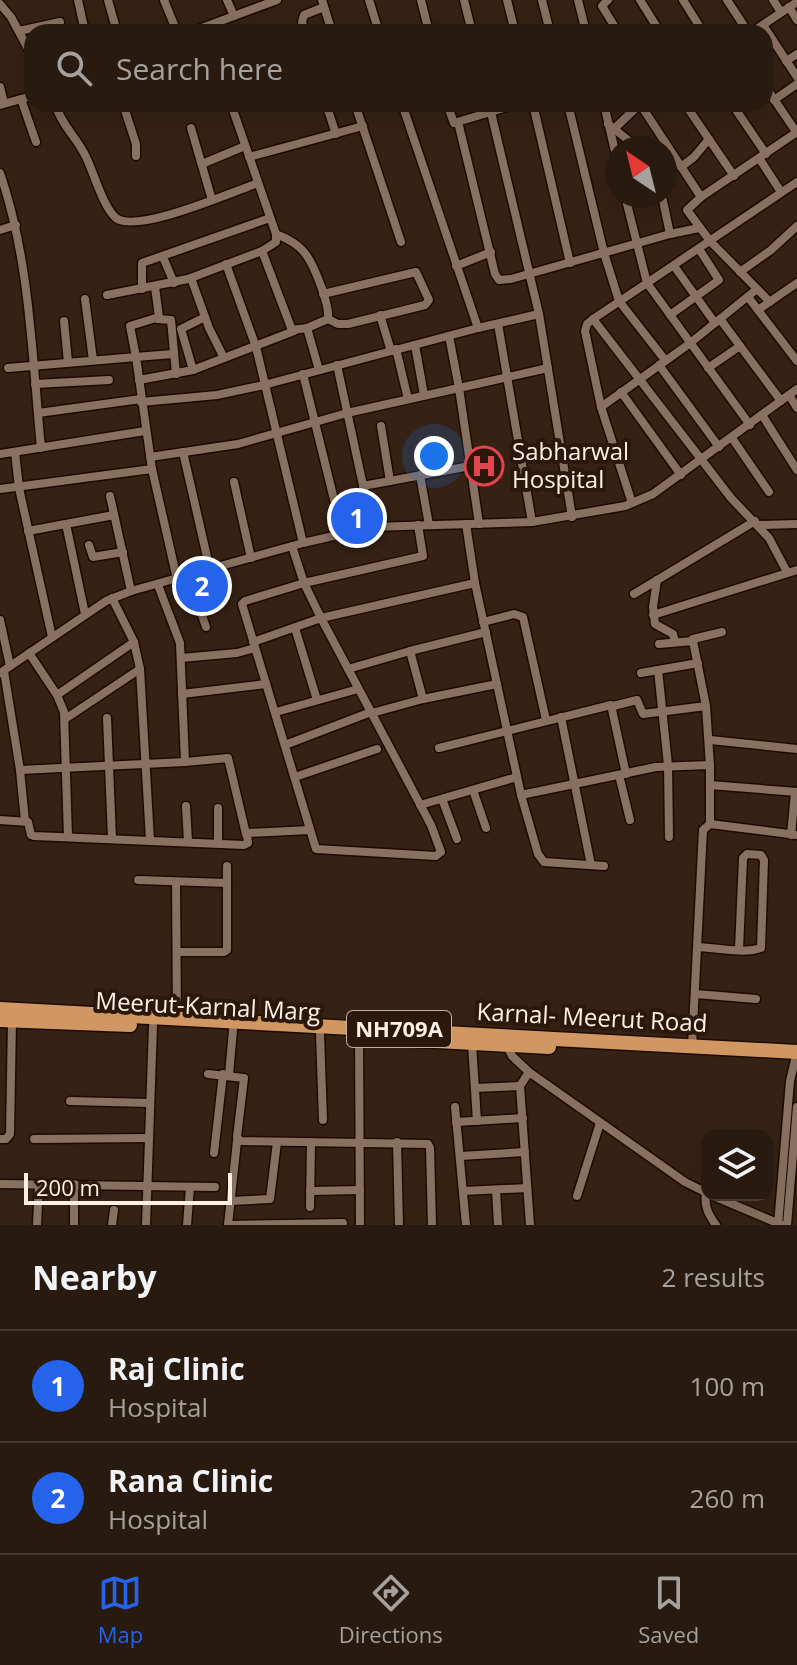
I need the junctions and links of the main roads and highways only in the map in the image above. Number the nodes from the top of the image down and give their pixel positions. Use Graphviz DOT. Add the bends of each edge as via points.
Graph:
graph roads {
  1 [pos="0,1009"];
  2 [pos="6,1021"];
  3 [pos="507,1041"];
  4 [pos="797,1056"];
  1 -- 3 [label="highway, Karnal- Meerut Road / NH709A"];
  2 -- 3 [label="highway, Meerut-Karnal Marg / NH709A" via="472,1044"];
  3 -- 4 [label="highway, Meerut-Karnal Marg / NH709A"];
  3 -- 4 [label="highway, Karnal- Meerut Road / NH709A" via="692,1046"];
}
